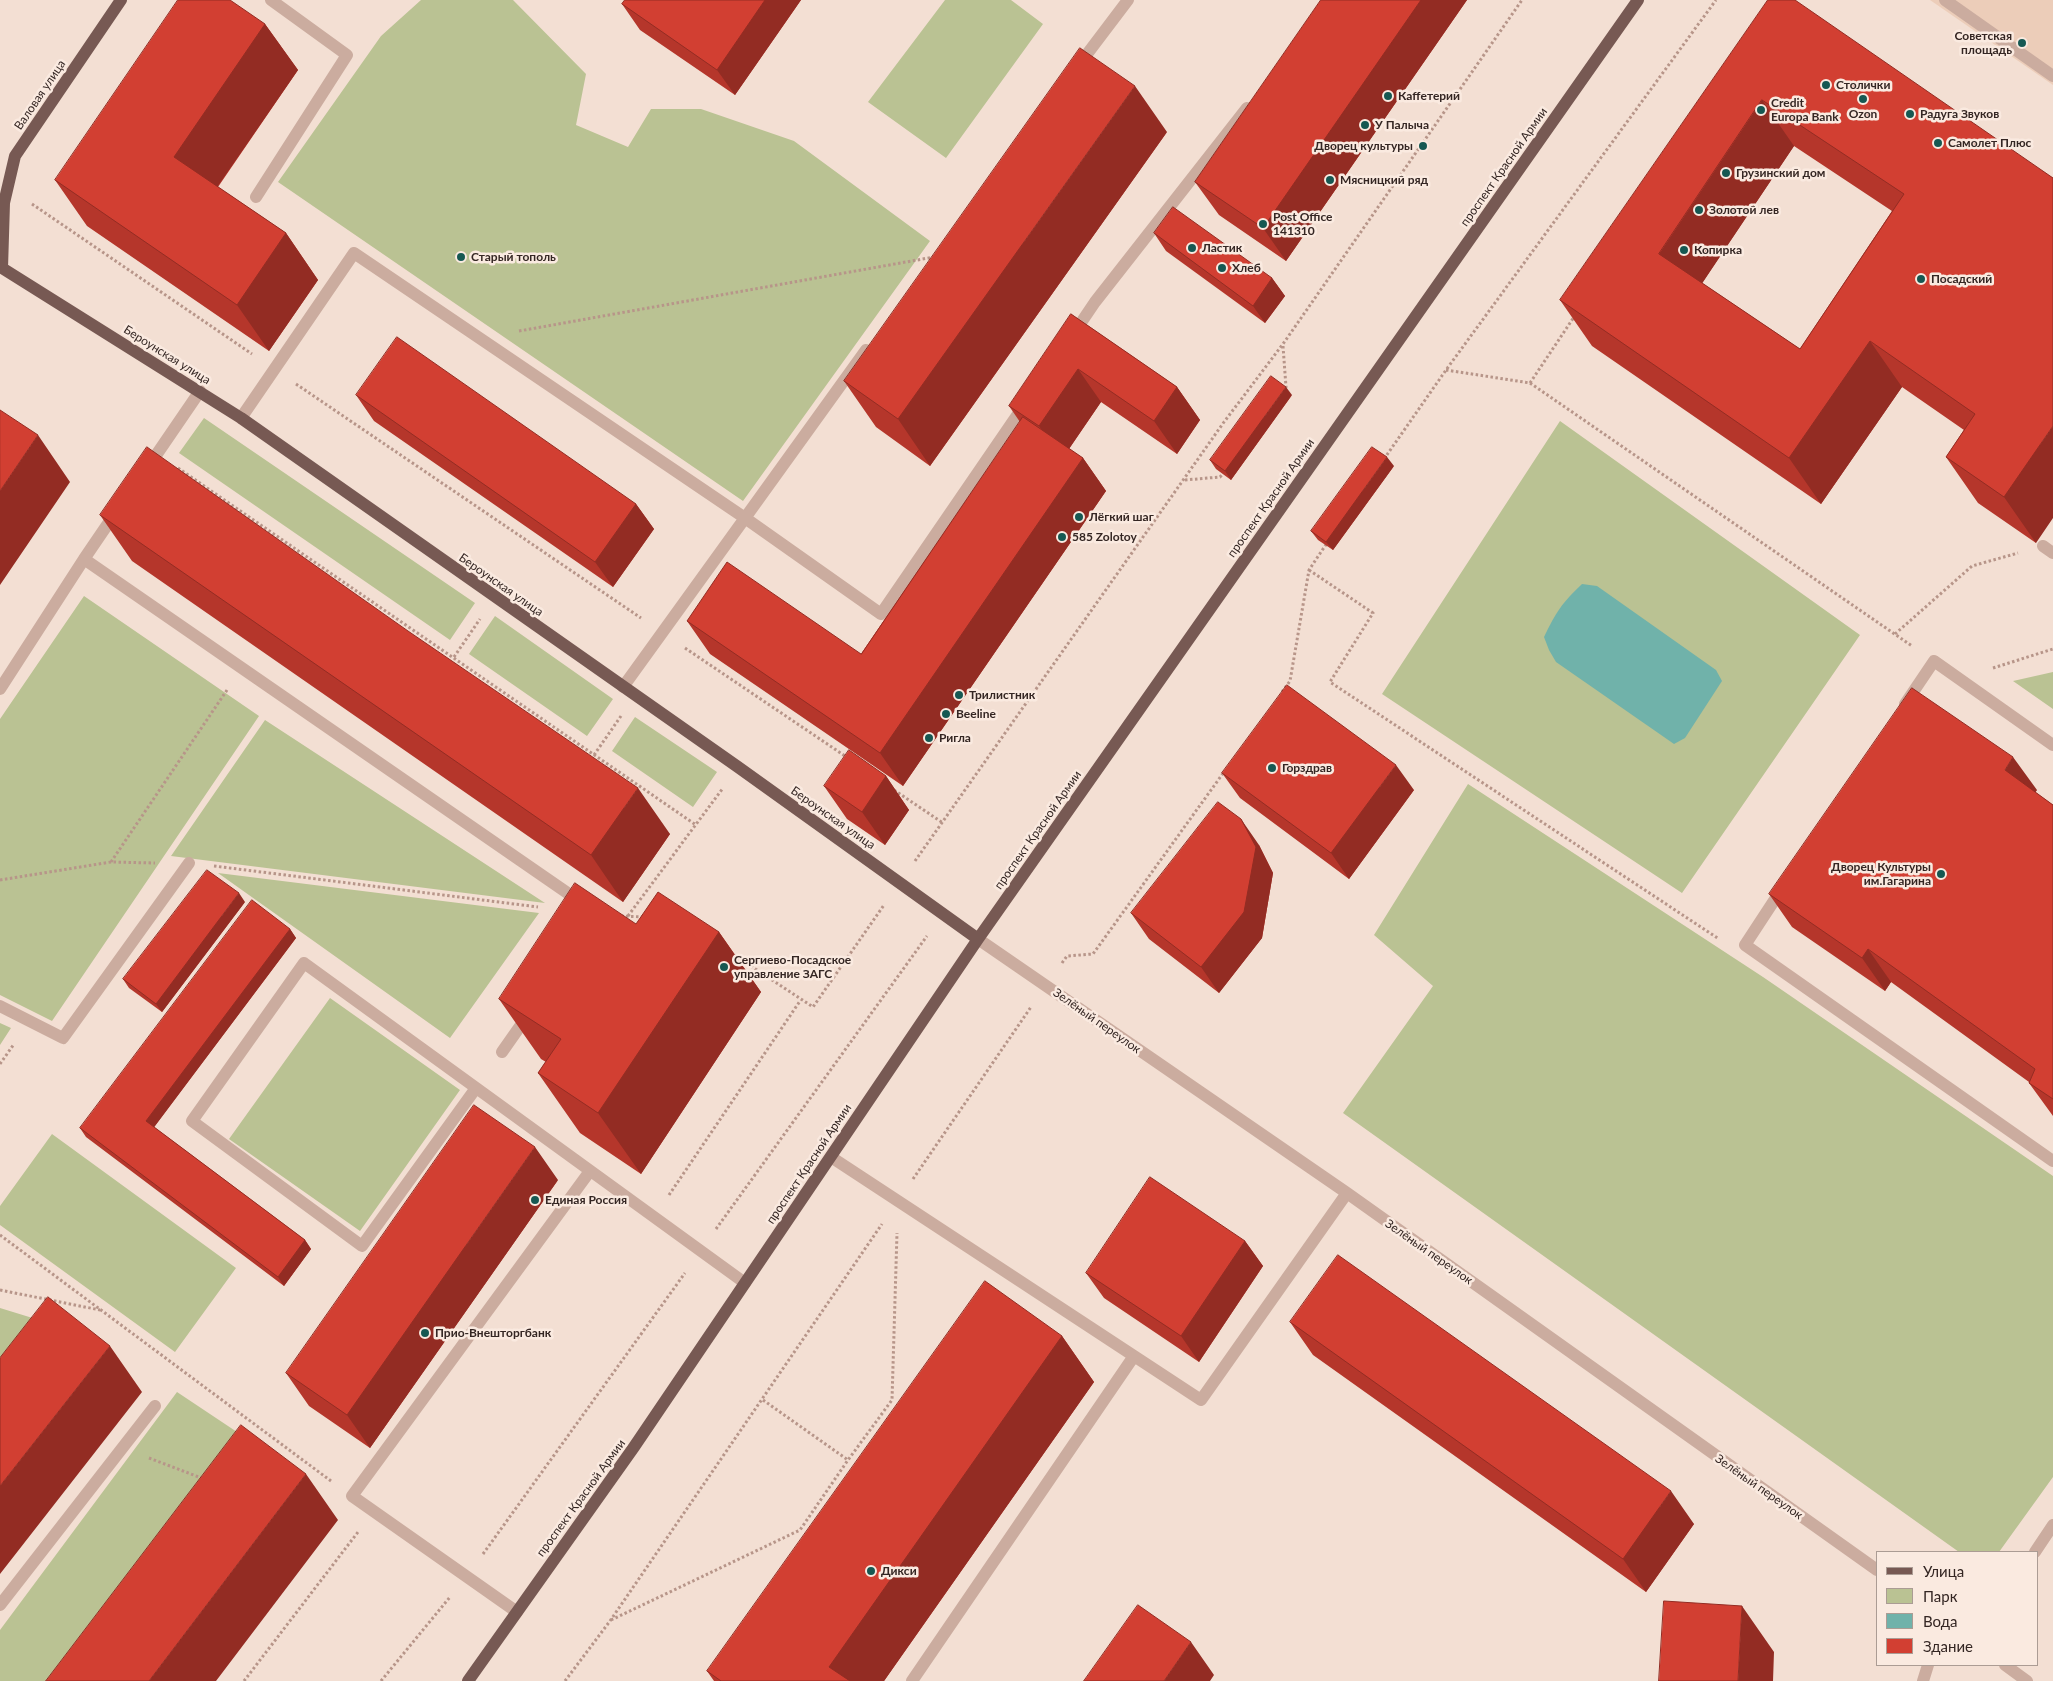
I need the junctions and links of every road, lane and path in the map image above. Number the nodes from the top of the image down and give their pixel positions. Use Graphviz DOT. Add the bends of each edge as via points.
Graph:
graph roads {
  1 [pos="121,0"];
  2 [pos="271,0"];
  3 [pos="1128,0"];
  4 [pos="1522,0"];
  5 [pos="1638,0"];
  6 [pos="1716,0"];
  7 [pos="1945,0"];
  8 [pos="2053,76"];
  9 [pos="1068,79"];
  10 [pos="1253,101"];
  11 [pos="8,188"];
  12 [pos="256,198"];
  13 [pos="934,257"];
  14 [pos="1,269"];
  15 [pos="1579,310"];
  16 [pos="876,336"];
  17 [pos="479,338"];
  18 [pos="1066,343"];
  19 [pos="1283,344"];
  20 [pos="274,369"];
  21 [pos="1446,370"];
  22 [pos="1530,383"];
  23 [pos="200,391"];
  24 [pos="1033,393"];
  25 [pos="1281,394"];
  26 [pos="241,418"];
  27 [pos="157,454"];
  28 [pos="1384,460"];
  29 [pos="1226,470"];
  30 [pos="140,478"];
  31 [pos="1184,480"];
  32 [pos="123,502"];
  33 [pos="745,518"];
  34 [pos="1330,539"];
  35 [pos="2048,550"];
  36 [pos="84,559"];
  37 [pos="1308,570"];
  38 [pos="495,597"];
  39 [pos="663,632"];
  40 [pos="1895,634"];
  41 [pos="2053,649"];
  42 [pos="454,657"];
  43 [pos="1934,661"];
  44 [pos="242,669"];
  45 [pos="1988,670"];
  46 [pos="623,687"];
  47 [pos="0,689"];
  48 [pos="636,696"];
  49 [pos="1279,696"];
  50 [pos="1896,718"];
  51 [pos="2053,745"];
  52 [pos="594,755"];
  53 [pos="852,761"];
  54 [pos="1228,766"];
  55 [pos="738,767"];
  56 [pos="893,789"];
  57 [pos="942,823"];
  58 [pos="696,825"];
  59 [pos="111,862"];
  60 [pos="189,863"];
  61 [pos="0,880"];
  62 [pos="1788,880"];
  63 [pos="900,882"];
  64 [pos="541,908"];
  65 [pos="943,913"];
  66 [pos="600,915"];
  67 [pos="628,916"];
  68 [pos="653,917"];
  69 [pos="978,939"];
  70 [pos="1728,944"];
  71 [pos="728,951"];
  72 [pos="1046,985"];
  73 [pos="800,1001"];
  74 [pos="536,1004"];
  75 [pos="0,1006"];
  76 [pos="502,1052"];
  77 [pos="476,1088"];
  78 [pos="831,1157"];
  79 [pos="2053,1161"];
  80 [pos="590,1171"];
  81 [pos="1347,1193"];
  82 [pos="898,1201"];
  83 [pos="654,1217"];
  84 [pos="0,1235"];
  85 [pos="700,1251"];
  86 [pos="745,1283"];
  87 [pos="0,1290"];
  88 [pos="102,1310"];
  89 [pos="1134,1356"];
  90 [pos="763,1400"];
  91 [pos="154,1406"];
  92 [pos="124,1448"];
  93 [pos="848,1460"];
  94 [pos="210,1482"];
  95 [pos="352,1496"];
  96 [pos="373,1512"];
  97 [pos="2053,1525"];
  98 [pos="2035,1551"];
  99 [pos="1876,1569"];
  100 [pos="467,1577"];
  101 [pos="0,1605"];
  102 [pos="517,1612"];
  103 [pos="610,1621"];
  104 [pos="1928,1666"];
  105 [pos="2006,1666"];
  106 [pos="244,1681"];
  107 [pos="380,1681"];
  108 [pos="468,1681"];
  109 [pos="565,1681"];
  110 [pos="912,1681"];
  111 [pos="1923,1681"];
  112 [pos="2027,1681"];
  1 -- 11 [label="main road, Валовая улица" via="15,156"];
  2 -- 12 [label="street" via="347,55"];
  3 -- 9 [label="street"];
  4 -- 19 [label="path"];
  5 -- 69 [label="main road, проспект Красной Армии"];
  6 -- 21 [label="path"];
  7 -- 8 [label="street"];
  10 -- 18 [label="street"];
  11 -- 14 [label="main road, Валовая улица" via="4,203"];
  11 -- 20 [label="path"];
  13 -- 17 [label="path"];
  14 -- 23 [label="main road, Бероунская улица"];
  15 -- 22 [label="path"];
  16 -- 33 [label="street"];
  17 -- 20 [label="street" via="354,253"];
  17 -- 33 [label="street"];
  19 -- 25 [label="path" via="1286,387"];
  19 -- 31 [label="path"];
  20 -- 26 [label="street"];
  20 -- 39 [label="path"];
  21 -- 22 [label="path"];
  21 -- 28 [label="path"];
  22 -- 40 [label="path"];
  23 -- 26 [label="main road, Бероунская улица"];
  23 -- 27 [label="street"];
  24 -- 33 [label="street" via="880,614"];
  26 -- 38 [label="main road, Бероунская улица"];
  27 -- 30 [label="street"];
  27 -- 42 [label="path"];
  29 -- 31 [label="path" via="1220,477"];
  31 -- 57 [label="path"];
  32 -- 36 [label="street"];
  33 -- 39 [label="street"];
  34 -- 37 [label="path"];
  35 -- 40 [label="path" via="1972,566"];
  36 -- 44 [label="street"];
  36 -- 47 [label="street"];
  37 -- 49 [label="path" via="1290,681"];
  37 -- 70 [label="path" via="1373,613 1330,682"];
  38 -- 42 [label="path"];
  38 -- 46 [label="main road, Бероунская улица"];
  39 -- 46 [label="street"];
  39 -- 53 [label="path"];
  40 -- 43 [label="path"];
  41 -- 45 [label="path"];
  42 -- 52 [label="path"];
  43 -- 50 [label="street"];
  43 -- 51 [label="street"];
  44 -- 59 [label="path"];
  44 -- 66 [label="street"];
  46 -- 48 [label="main road, Бероунская улица"];
  48 -- 52 [label="path"];
  48 -- 55 [label="main road, Бероунская улица"];
  52 -- 58 [label="path"];
  54 -- 72 [label="path" via="1093,954 1067,956"];
  55 -- 58 [label="path"];
  55 -- 63 [label="main road, Бероунская улица"];
  56 -- 57 [label="path"];
  57 -- 63 [label="path"];
  58 -- 67 [label="path"];
  59 -- 60 [label="path"];
  59 -- 61 [label="path"];
  60 -- 64 [label="path"];
  60 -- 75 [label="street" via="64,1038"];
  62 -- 79 [label="street" via="1744,945"];
  63 -- 65 [label="main road, Бероунская улица"];
  63 -- 73 [label="path" via="813,1007"];
  65 -- 69 [label="main road, Бероунская улица"];
  65 -- 85 [label="path"];
  66 -- 67 [label="path"];
  67 -- 68 [label="path"];
  69 -- 72 [label="street, Зелёный переулок"];
  69 -- 78 [label="main road, проспект Красной Армии"];
  71 -- 73 [label="path"];
  72 -- 81 [label="street, Зелёный переулок"];
  72 -- 82 [label="path"];
  73 -- 83 [label="path"];
  74 -- 76 [label="street"];
  77 -- 77 [label="street" via="304,963 192,1121 362,1246"];
  77 -- 80 [label="street"];
  78 -- 82 [label="street"];
  78 -- 86 [label="main road, проспект Красной Армии"];
  80 -- 83 [label="street"];
  80 -- 95 [label="street"];
  81 -- 89 [label="street" via="1202,1400"];
  81 -- 99 [label="street, Зелёный переулок"];
  82 -- 89 [label="street"];
  82 -- 90 [label="path"];
  82 -- 93 [label="path" via="892,1400"];
  83 -- 85 [label="street"];
  84 -- 88 [label="path"];
  85 -- 86 [label="street"];
  85 -- 100 [label="path"];
  86 -- 102 [label="main road, проспект Красной Армии"];
  87 -- 88 [label="path"];
  88 -- 95 [label="path"];
  89 -- 110 [label="street"];
  90 -- 93 [label="path"];
  90 -- 103 [label="path"];
  91 -- 92 [label="street"];
  92 -- 94 [label="path"];
  92 -- 101 [label="street"];
  93 -- 103 [label="path" via="800,1530"];
  95 -- 96 [label="street"];
  96 -- 100 [label="street"];
  96 -- 106 [label="path"];
  97 -- 98 [label="street"];
  100 -- 102 [label="street"];
  100 -- 107 [label="path"];
  102 -- 108 [label="main road, проспект Красной Армии"];
  103 -- 109 [label="path"];
  104 -- 111 [label="street"];
  105 -- 112 [label="street"];
}
